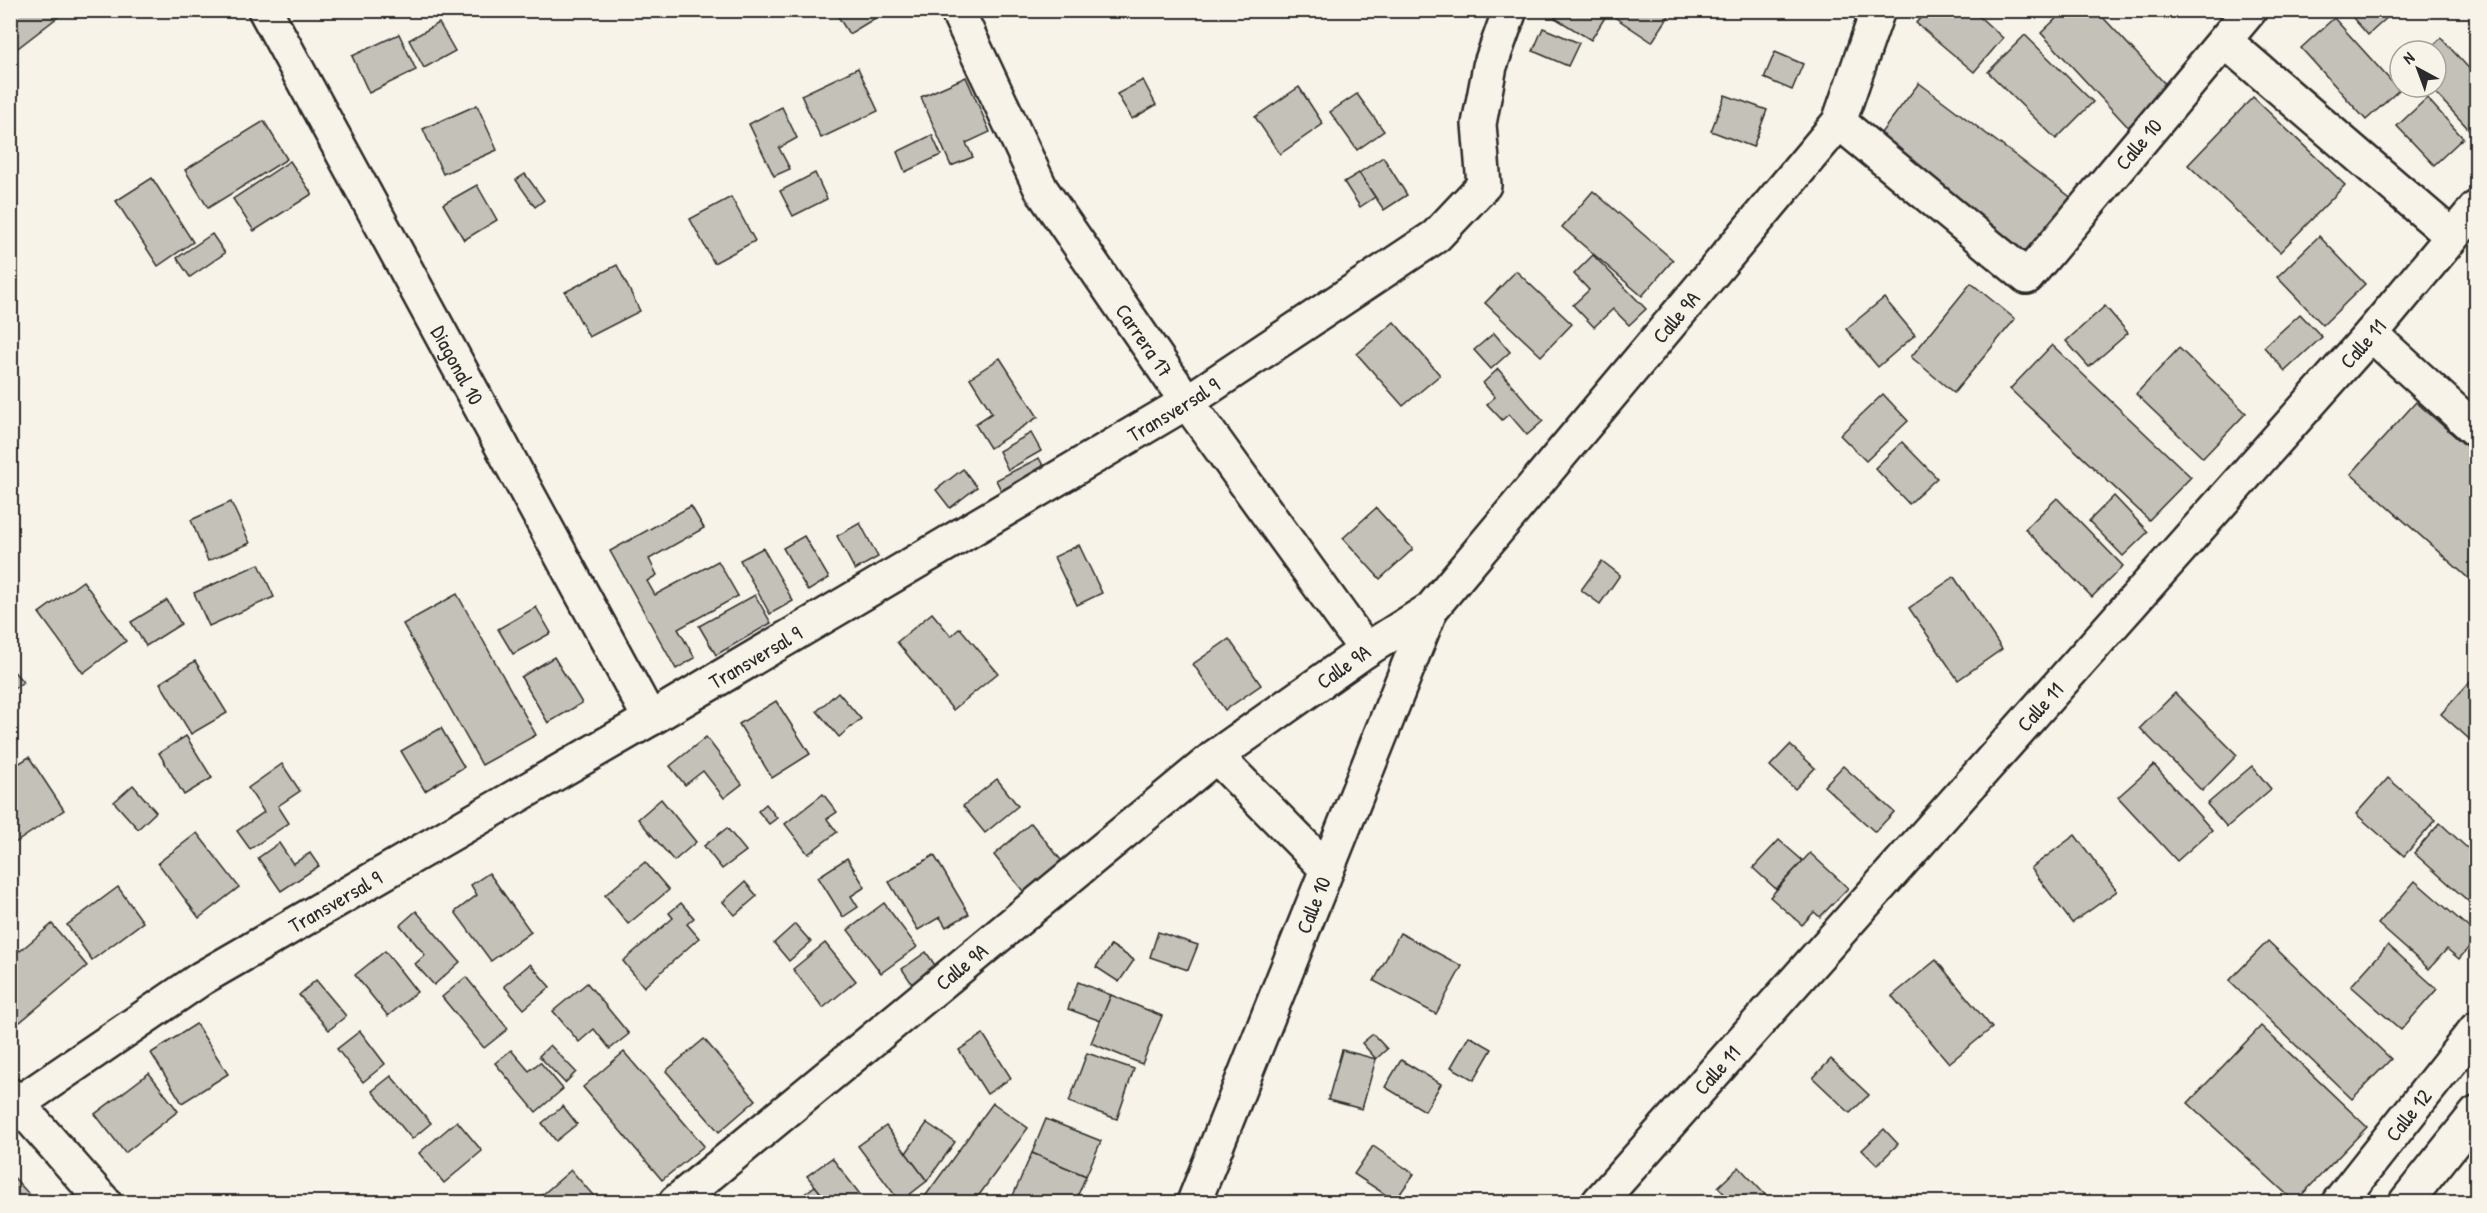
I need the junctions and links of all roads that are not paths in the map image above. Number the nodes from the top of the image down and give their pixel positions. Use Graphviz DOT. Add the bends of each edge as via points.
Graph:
graph roads {
  1 [pos="265,10"];
  2 [pos="957,10"];
  3 [pos="1510,10"];
  4 [pos="1878,10"];
  5 [pos="2250,10"];
  6 [pos="2225,41"];
  7 [pos="1839,122"];
  8 [pos="2476,208"];
  9 [pos="2452,236"];
  10 [pos="2371,334"];
  11 [pos="1187,402"];
  12 [pos="2476,430"];
  13 [pos="1431,609"];
  14 [pos="1366,650"];
  15 [pos="650,719"];
  16 [pos="1216,756"];
  17 [pos="1328,869"];
  18 [pos="2476,1029"];
  19 [pos="2423,1097"];
  20 [pos="13,1102"];
  21 [pos="2471,1121"];
  22 [pos="104,1203"];
  23 [pos="676,1203"];
  24 [pos="1194,1203"];
  25 [pos="1599,1203"];
  26 [pos="2339,1203"];
  27 [pos="2406,1203"];
  1 -- 15 [label="street, Diagonal 10"];
  2 -- 11 [label="street, Carrera 17" via="1041,189"];
  3 -- 11 [label="street, Transversal 9" via="1491,66 1479,124 1484,185 1436,236"];
  4 -- 7 [label="street, Calle 9A"];
  5 -- 6 [label="street, Calle 10"];
  6 -- 7 [label="street, Calle 10" via="2027,277"];
  6 -- 9 [label="street"];
  7 -- 13 [label="street, Calle 9A"];
  8 -- 9 [label="street, Calle 11"];
  9 -- 10 [label="street, Calle 11"];
  10 -- 12 [label="street"];
  10 -- 25 [label="street, Calle 11"];
  11 -- 14 [label="street, Carrera 17"];
  11 -- 15 [label="street, Transversal 9"];
  13 -- 14 [label="street, Calle 9A"];
  13 -- 17 [label="street, Calle 10"];
  14 -- 16 [label="street, Calle 9A"];
  15 -- 20 [label="street, Transversal 9" via="202,978"];
  16 -- 17 [label="street"];
  16 -- 23 [label="street, Calle 9A"];
  17 -- 24 [label="street, Calle 10"];
  18 -- 19 [label="street, Calle 12"];
  19 -- 21 [label="street"];
  19 -- 26 [label="street, Calle 12"];
  20 -- 22 [label="street"];
  21 -- 27 [label="street"];
}
